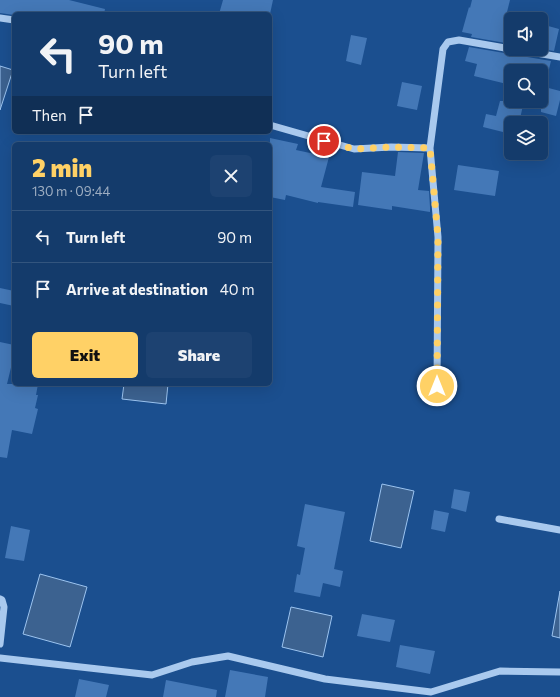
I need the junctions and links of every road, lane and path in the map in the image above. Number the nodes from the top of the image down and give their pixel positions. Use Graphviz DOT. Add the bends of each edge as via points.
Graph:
graph roads {
  1 [pos="0,18"];
  2 [pos="12,20"];
  3 [pos="504,48"];
  4 [pos="548,55"];
  5 [pos="560,57"];
  6 [pos="272,126"];
  7 [pos="430,148"];
  8 [pos="437,386"];
  9 [pos="499,519"];
  10 [pos="560,530"];
  11 [pos="0,599"];
  12 [pos="0,644"];
  13 [pos="0,658"];
  14 [pos="560,672"];
  1 -- 2 [label="street"];
  3 -- 7 [label="street" via="459,40 448,42 443,49"];
  4 -- 5 [label="street"];
  6 -- 7 [label="street" via="354,149"];
  7 -- 8 [label="street" via="438,237"];
  9 -- 10 [label="street"];
  11 -- 12 [label="street" via="4,607"];
  13 -- 14 [label="street" via="152,675 192,662 228,656 325,679 430,692 500,671"];
}
